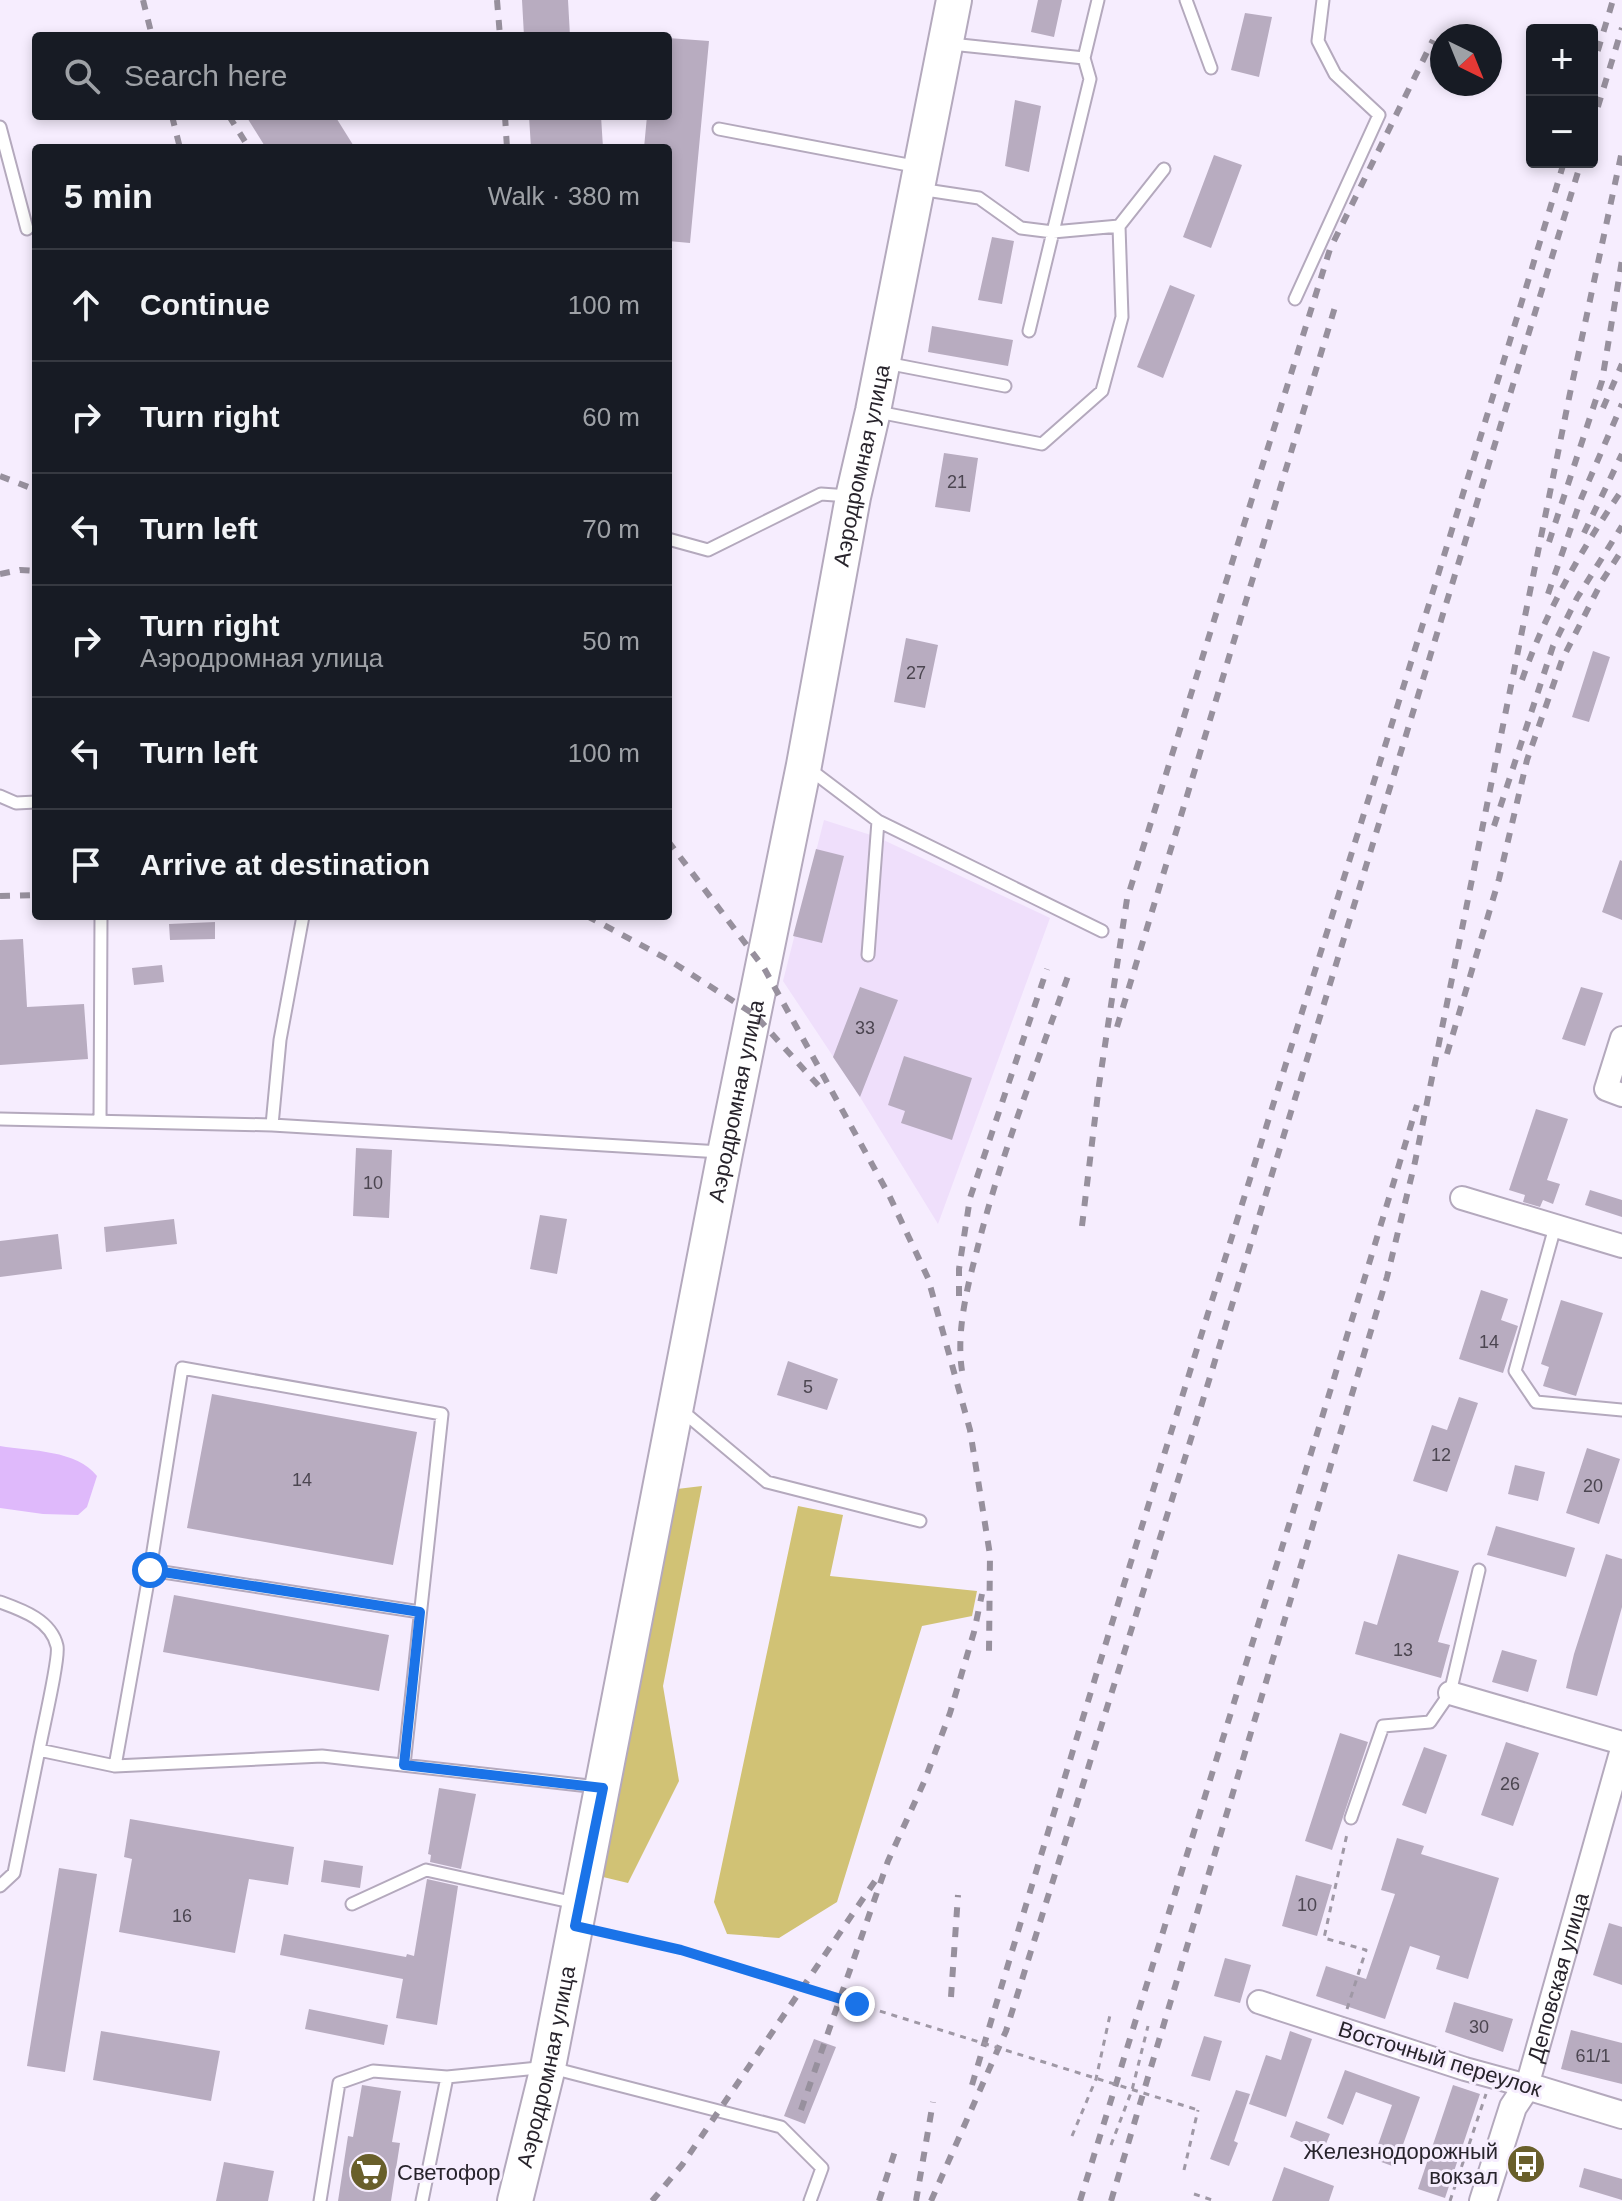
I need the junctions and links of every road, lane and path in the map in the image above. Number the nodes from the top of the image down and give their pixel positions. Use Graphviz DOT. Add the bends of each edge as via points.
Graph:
graph roads {
  1 [pos="954,0"];
  2 [pos="1098,0"];
  3 [pos="1186,0"];
  4 [pos="1323,0"];
  5 [pos="946,43"];
  6 [pos="1084,58"];
  7 [pos="1211,68"];
  8 [pos="0,127"];
  9 [pos="719,129"];
  10 [pos="1164,169"];
  11 [pos="918,178"];
  12 [pos="1119,226"];
  13 [pos="27,229"];
  14 [pos="1053,232"];
  15 [pos="1295,299"];
  16 [pos="1029,331"];
  17 [pos="881,362"];
  18 [pos="1005,386"];
  19 [pos="873,411"];
  20 [pos="853,497"];
  21 [pos="672,540"];
  22 [pos="804,765"];
  23 [pos="0,796"];
  24 [pos="32,802"];
  25 [pos="878,821"];
  26 [pos="101,920"];
  27 [pos="302,920"];
  28 [pos="1102,931"];
  29 [pos="868,955"];
  30 [pos="1622,1038"];
  31 [pos="1614,1092"];
  32 [pos="0,1119"];
  33 [pos="100,1121"];
  34 [pos="272,1125"];
  35 [pos="725,1153"];
  36 [pos="1462,1198"];
  37 [pos="1555,1227"];
  38 [pos="1622,1246"];
  39 [pos="678,1407"];
  40 [pos="1622,1410"];
  41 [pos="920,1521"];
  42 [pos="150,1570"];
  43 [pos="1479,1570"];
  44 [pos="0,1602"];
  45 [pos="420,1612"];
  46 [pos="1450,1693"];
  47 [pos="1622,1743"];
  48 [pos="1622,1749"];
  49 [pos="39,1750"];
  50 [pos="404,1765"];
  51 [pos="115,1766"];
  52 [pos="603,1788"];
  53 [pos="1351,1818"];
  54 [pos="0,1886"];
  55 [pos="352,1904"];
  56 [pos="578,1915"];
  57 [pos="1259,2002"];
  58 [pos="1110,2015"];
  59 [pos="1148,2026"];
  60 [pos="1341,2029"];
  61 [pos="548,2067"];
  62 [pos="447,2077"];
  63 [pos="1096,2079"];
  64 [pos="1527,2086"];
  65 [pos="1132,2090"];
  66 [pos="1486,2093"];
  67 [pos="1622,2115"];
  68 [pos="1072,2136"];
  69 [pos="1111,2145"];
  70 [pos="1184,2170"];
  71 [pos="1194,2194"];
  72 [pos="320,2201"];
  73 [pos="422,2201"];
  74 [pos="515,2201"];
  75 [pos="810,2201"];
  76 [pos="1215,2201"];
  77 [pos="1450,2201"];
  78 [pos="1483,2201"];
  1 -- 5 [label="main road, Аэродромная улица"];
  2 -- 6 [label="lane"];
  3 -- 7 [label="lane"];
  4 -- 15 [label="lane" via="1318,41 1335,74 1379,115"];
  5 -- 6 [label="lane"];
  5 -- 11 [label="main road, Аэродромная улица"];
  6 -- 14 [label="lane" via="1090,79"];
  8 -- 13 [label="lane"];
  9 -- 11 [label="lane"];
  10 -- 12 [label="lane"];
  11 -- 14 [label="lane" via="979,198 1021,228"];
  11 -- 17 [label="main road, Аэродромная улица"];
  12 -- 14 [label="lane"];
  12 -- 19 [label="lane" via="1122,317 1102,391 1042,444"];
  14 -- 16 [label="lane"];
  17 -- 18 [label="lane"];
  17 -- 19 [label="main road, Аэродромная улица"];
  19 -- 20 [label="main road, Аэродромная улица"];
  20 -- 21 [label="lane" via="821,494 708,550"];
  20 -- 22 [label="main road, Аэродромная улица"];
  22 -- 25 [label="lane"];
  22 -- 35 [label="main road, Аэродромная улица"];
  23 -- 24 [label="lane"];
  25 -- 28 [label="lane"];
  25 -- 29 [label="lane"];
  26 -- 33 [label="lane"];
  27 -- 34 [label="lane" via="280,1040"];
  30 -- 31 [label="street"];
  32 -- 33 [label="lane"];
  33 -- 34 [label="lane"];
  34 -- 35 [label="lane"];
  35 -- 39 [label="main road, Аэродромная улица"];
  36 -- 37 [label="street"];
  37 -- 38 [label="street"];
  37 -- 40 [label="lane" via="1515,1371 1536,1402"];
  39 -- 41 [label="lane" via="767,1482"];
  39 -- 52 [label="main road, Аэродромная улица"];
  42 -- 45 [label="lane"];
  42 -- 45 [label="lane" via="182,1368 442,1414"];
  42 -- 51 [label="lane"];
  43 -- 46 [label="lane"];
  44 -- 49 [label="lane" via="47,1626 58,1647"];
  45 -- 50 [label="lane"];
  46 -- 47 [label="street"];
  46 -- 53 [label="lane" via="1430,1722 1383,1726"];
  48 -- 64 [label="street, Деповская улица"];
  49 -- 51 [label="lane"];
  49 -- 54 [label="lane" via="14,1873"];
  50 -- 51 [label="lane" via="322,1756"];
  50 -- 52 [label="lane"];
  52 -- 56 [label="main road, Аэродромная улица"];
  53 -- 60 [label="path" via="1324,1938 1366,1950"];
  55 -- 56 [label="lane" via="426,1870"];
  56 -- 61 [label="main road, Аэродромная улица"];
  56 -- 63 [label="path, bridge"];
  57 -- 60 [label="street, Восточный переулок"];
  58 -- 63 [label="path"];
  59 -- 65 [label="path"];
  60 -- 64 [label="street, Восточный переулок"];
  61 -- 62 [label="lane"];
  61 -- 74 [label="main road, Аэродромная улица"];
  61 -- 75 [label="lane" via="781,2127 822,2168"];
  62 -- 72 [label="lane" via="373,2071 339,2083"];
  62 -- 73 [label="lane"];
  63 -- 65 [label="path, bridge"];
  63 -- 68 [label="path"];
  64 -- 67 [label="street, Восточный переулок"];
  64 -- 78 [label="street, Деповская улица" via="1513,2107"];
  65 -- 69 [label="path"];
  65 -- 70 [label="path, bridge" via="1198,2110"];
  66 -- 77 [label="path"];
  71 -- 76 [label="path"];
}
